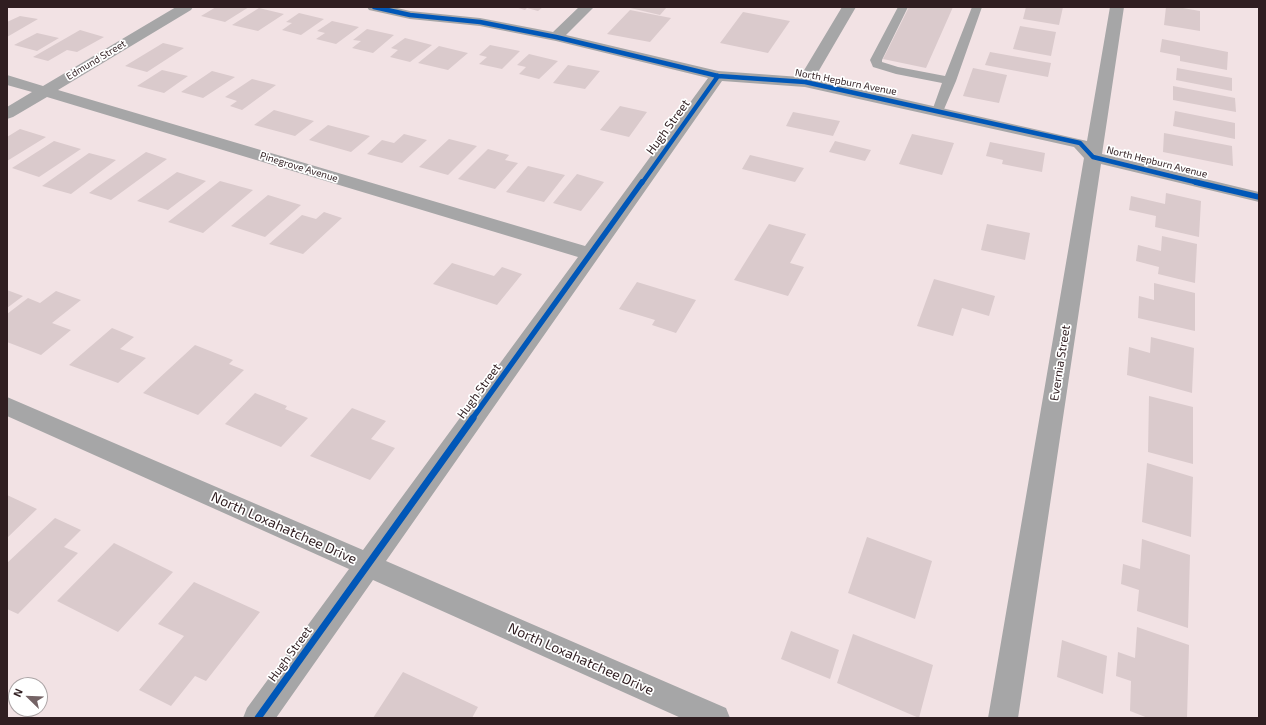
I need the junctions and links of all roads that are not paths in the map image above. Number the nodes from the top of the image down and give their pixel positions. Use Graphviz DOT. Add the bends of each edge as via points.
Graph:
graph roads {
  1 [pos="186,7"];
  2 [pos="374,7"];
  3 [pos="587,7"];
  4 [pos="849,7"];
  5 [pos="903,7"];
  6 [pos="977,7"];
  7 [pos="1117,7"];
  8 [pos="556,36"];
  9 [pos="718,76"];
  10 [pos="7,80"];
  11 [pos="950,81"];
  12 [pos="805,82"];
  13 [pos="44,91"];
  14 [pos="938,111"];
  15 [pos="7,114"];
  16 [pos="1093,157"];
  17 [pos="1259,197"];
  18 [pos="590,254"];
  19 [pos="7,406"];
  20 [pos="368,564"];
  21 [pos="258,718"];
  22 [pos="715,718"];
  23 [pos="1003,718"];
  1 -- 13 [label="street, Edmund Street"];
  2 -- 8 [label="street, North Hepburn Avenue" via="410,15 480,22"];
  3 -- 8 [label="street"];
  4 -- 12 [label="street"];
  5 -- 11 [label="lane" via="876,64"];
  6 -- 11 [label="lane"];
  7 -- 16 [label="street, Evernia Street"];
  8 -- 9 [label="street, North Hepburn Avenue"];
  9 -- 12 [label="street, North Hepburn Avenue"];
  9 -- 18 [label="street, Hugh Street"];
  10 -- 13 [label="street, Pinegrove Avenue"];
  11 -- 14 [label="lane"];
  12 -- 14 [label="street, North Hepburn Avenue"];
  13 -- 15 [label="street, Edmund Street"];
  13 -- 18 [label="street, Pinegrove Avenue"];
  14 -- 16 [label="street, North Hepburn Avenue" via="1080,142"];
  16 -- 17 [label="street, North Hepburn Avenue"];
  16 -- 23 [label="street, Evernia Street"];
  18 -- 20 [label="street, Hugh Street"];
  19 -- 20 [label="street, North Loxahatchee Drive"];
  20 -- 21 [label="street, Hugh Street"];
  20 -- 22 [label="street, North Loxahatchee Drive"];
}
